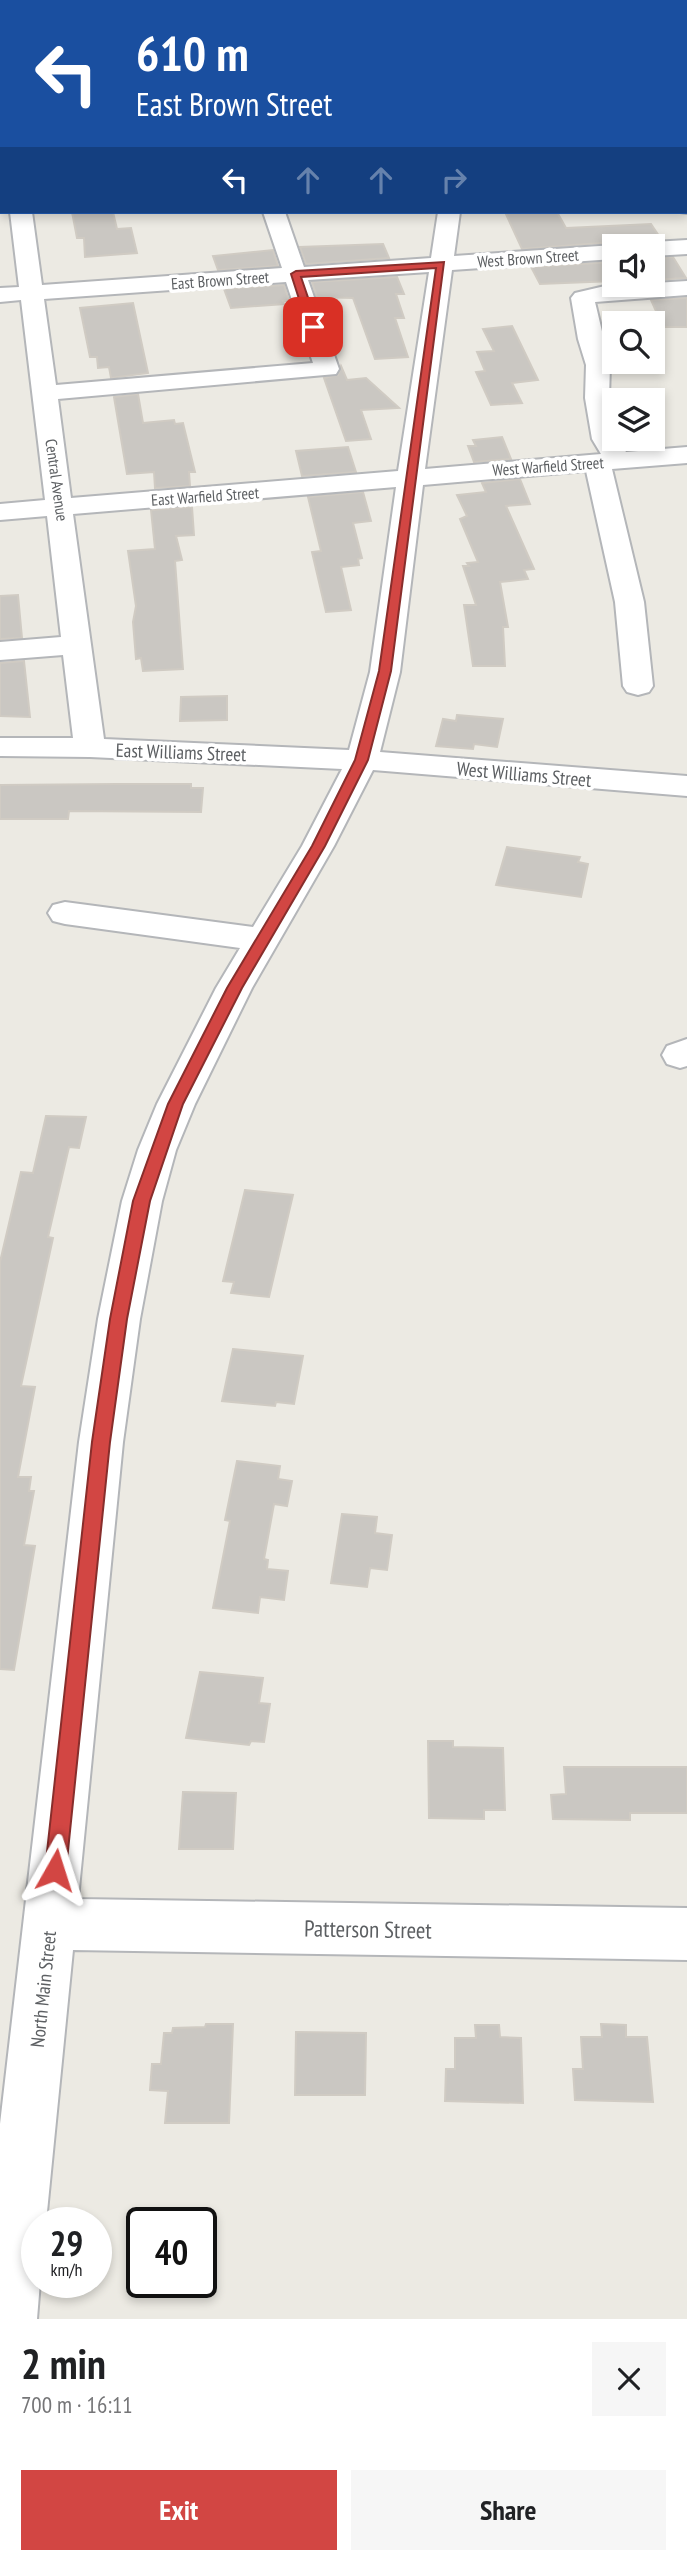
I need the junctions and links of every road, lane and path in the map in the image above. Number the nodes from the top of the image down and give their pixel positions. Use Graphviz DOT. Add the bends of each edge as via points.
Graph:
graph roads {
  1 [pos="21,214"];
  2 [pos="275,214"];
  3 [pos="449,214"];
  4 [pos="687,247"];
  5 [pos="665,248"];
  6 [pos="602,253"];
  7 [pos="441,264"];
  8 [pos="296,274"];
  9 [pos="687,288"];
  10 [pos="31,294"];
  11 [pos="0,295"];
  12 [pos="46,393"];
  13 [pos="687,455"];
  14 [pos="608,462"];
  15 [pos="410,480"];
  16 [pos="61,507"];
  17 [pos="0,512"];
  18 [pos="76,645"];
  19 [pos="0,651"];
  20 [pos="638,687"];
  21 [pos="0,747"];
  22 [pos="90,748"];
  23 [pos="362,760"];
  24 [pos="687,786"];
  25 [pos="65,913"];
  26 [pos="263,940"];
  27 [pos="50,1924"];
  28 [pos="687,1934"];
  29 [pos="7,2319"];
  1 -- 10 [label="street, Central Avenue"];
  2 -- 8 [label="street"];
  3 -- 7 [label="street, North Main Street"];
  4 -- 5 [label="street"];
  6 -- 7 [label="street, West Brown Street"];
  7 -- 8 [label="street, East Brown Street"];
  7 -- 15 [label="street, North Main Street"];
  8 -- 10 [label="street, East Brown Street"];
  8 -- 12 [label="street" via="327,369"];
  9 -- 14 [label="street" via="583,298 598,365 597,398"];
  10 -- 11 [label="street, East Brown Street"];
  10 -- 12 [label="street, Central Avenue"];
  12 -- 16 [label="street, Central Avenue"];
  13 -- 14 [label="street, West Warfield Street"];
  14 -- 15 [label="street, West Warfield Street" via="436,474"];
  14 -- 20 [label="street" via="638,656"];
  15 -- 16 [label="street, East Warfield Street"];
  15 -- 23 [label="street, North Main Street" via="385,671"];
  16 -- 17 [label="street, East Warfield Street"];
  16 -- 18 [label="street, Central Avenue"];
  18 -- 19 [label="street"];
  18 -- 22 [label="street, Central Avenue"];
  21 -- 22 [label="street, East Williams Street"];
  22 -- 23 [label="street, East Williams Street"];
  23 -- 24 [label="street, West Williams Street"];
  23 -- 26 [label="street, North Main Street"];
  25 -- 26 [label="street"];
  26 -- 27 [label="street, North Main Street" via="176,1104 142,1201 101,1442"];
  27 -- 28 [label="street, Patterson Street"];
  27 -- 29 [label="street, North Main Street"];
}
